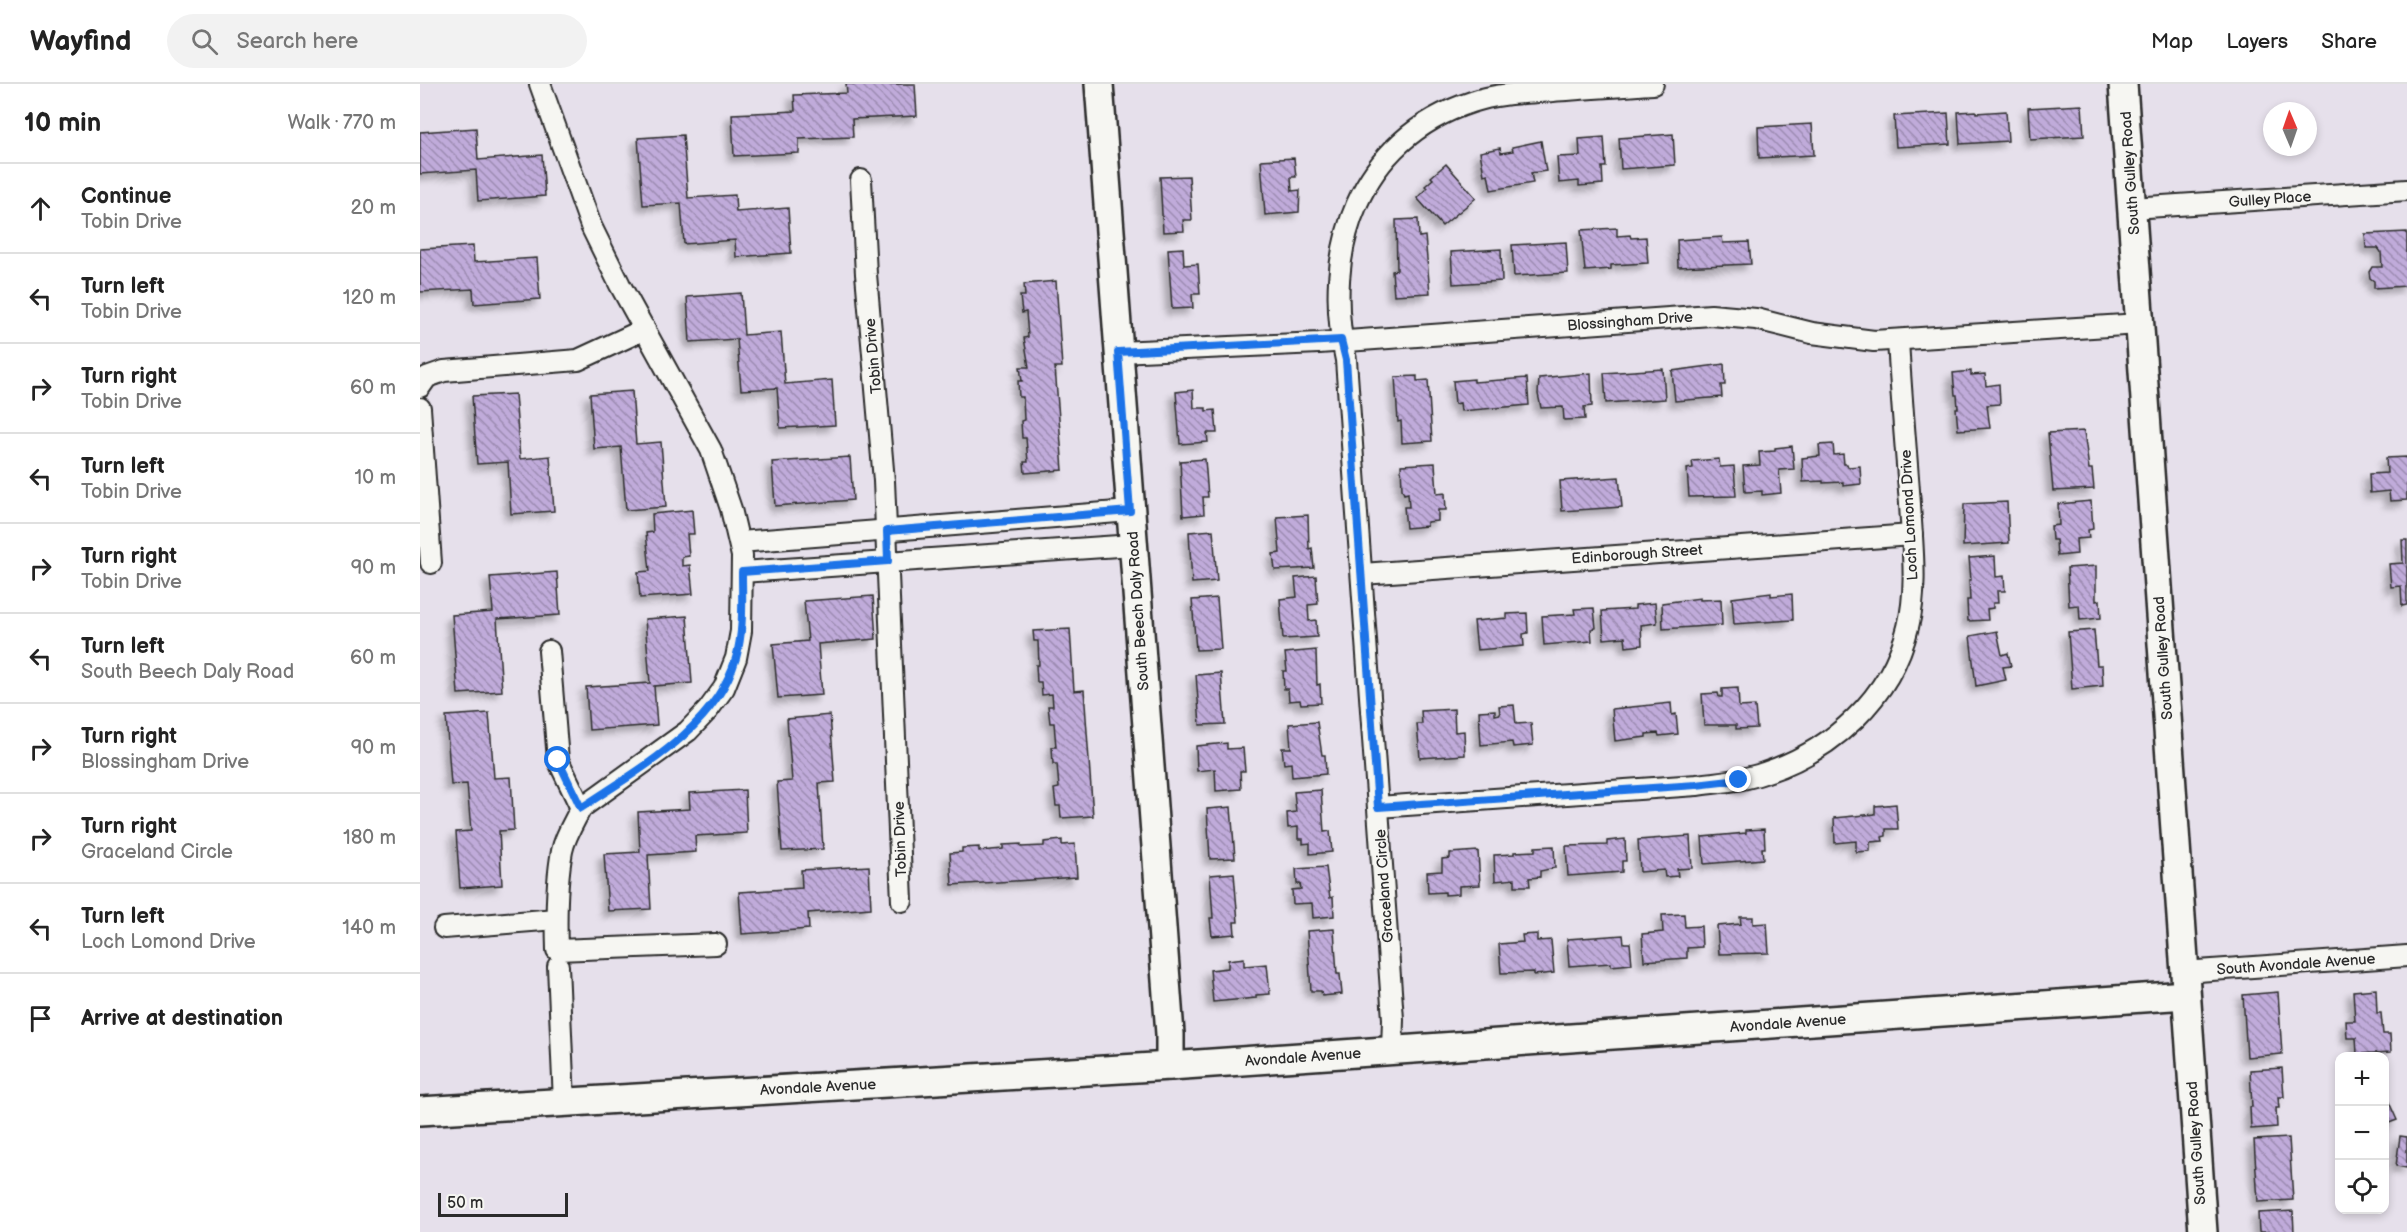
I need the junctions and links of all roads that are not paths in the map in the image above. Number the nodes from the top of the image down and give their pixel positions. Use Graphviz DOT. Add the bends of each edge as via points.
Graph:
graph roads {
  1 [pos="540,84"];
  2 [pos="1099,84"];
  3 [pos="1653,84"];
  4 [pos="2123,84"];
  5 [pos="861,180"];
  6 [pos="2407,190"];
  7 [pos="2132,208"];
  8 [pos="2140,324"];
  9 [pos="645,329"];
  10 [pos="1341,340"];
  11 [pos="1898,340"];
  12 [pos="1118,352"];
  13 [pos="420,387"];
  14 [pos="420,408"];
  15 [pos="1130,511"];
  16 [pos="887,531"];
  17 [pos="1912,535"];
  18 [pos="740,542"];
  19 [pos="1132,544"];
  20 [pos="888,561"];
  21 [pos="431,563"];
  22 [pos="742,572"];
  23 [pos="1362,574"];
  24 [pos="549,651"];
  25 [pos="1378,807"];
  26 [pos="581,808"];
  27 [pos="902,901"];
  28 [pos="556,919"];
  29 [pos="444,928"];
  30 [pos="716,944"];
  31 [pos="2407,956"];
  32 [pos="558,966"];
  33 [pos="2185,983"];
  34 [pos="1392,1051"];
  35 [pos="1170,1066"];
  36 [pos="564,1102"];
  37 [pos="420,1111"];
  38 [pos="2203,1232"];
  1 -- 9 [label="street" via="591,226"];
  2 -- 12 [label="street, South Beech Daly Road"];
  3 -- 10 [label="street, Graceland Circle" via="1494,97 1450,110 1405,139 1368,181 1350,218 1339,265"];
  4 -- 7 [label="street, South Gulley Road"];
  5 -- 16 [label="street, Tobin Drive"];
  6 -- 7 [label="street, Gulley Place"];
  7 -- 8 [label="street, South Gulley Road"];
  8 -- 11 [label="street, Blossingham Drive"];
  8 -- 33 [label="street, South Gulley Road"];
  9 -- 13 [label="street" via="578,360 444,371 427,378"];
  9 -- 18 [label="street" via="711,450"];
  10 -- 11 [label="street, Blossingham Drive" via="1711,315 1756,319 1843,339"];
  10 -- 12 [label="street, Blossingham Drive"];
  10 -- 23 [label="street, Graceland Circle" via="1346,360"];
  11 -- 17 [label="street, Loch Lomond Drive"];
  12 -- 15 [label="street, South Beech Daly Road"];
  14 -- 21 [label="street"];
  15 -- 16 [label="street"];
  15 -- 19 [label="street, South Beech Daly Road"];
  16 -- 18 [label="street"];
  16 -- 20 [label="street, Tobin Drive"];
  17 -- 23 [label="street, Edinborough Street"];
  17 -- 25 [label="street, Loch Lomond Drive" via="1911,609 1899,653 1884,685 1857,717 1816,750 1781,767 1739,780"];
  18 -- 22 [label="street"];
  19 -- 20 [label="street"];
  19 -- 35 [label="street, South Beech Daly Road"];
  20 -- 22 [label="street"];
  20 -- 27 [label="street, Tobin Drive"];
  22 -- 26 [label="street" via="741,631 724,688 688,731"];
  23 -- 25 [label="street, Graceland Circle"];
  24 -- 26 [label="street" via="558,760"];
  25 -- 34 [label="street, Graceland Circle"];
  26 -- 28 [label="street" via="562,850"];
  28 -- 29 [label="street"];
  28 -- 30 [label="street" via="557,950"];
  31 -- 33 [label="street, South Avondale Avenue"];
  32 -- 36 [label="street"];
  33 -- 34 [label="street, Avondale Avenue"];
  33 -- 38 [label="street, South Gulley Road"];
  34 -- 35 [label="street, Avondale Avenue"];
  35 -- 36 [label="street, Avondale Avenue"];
  36 -- 37 [label="street, Avondale Avenue"];
}
